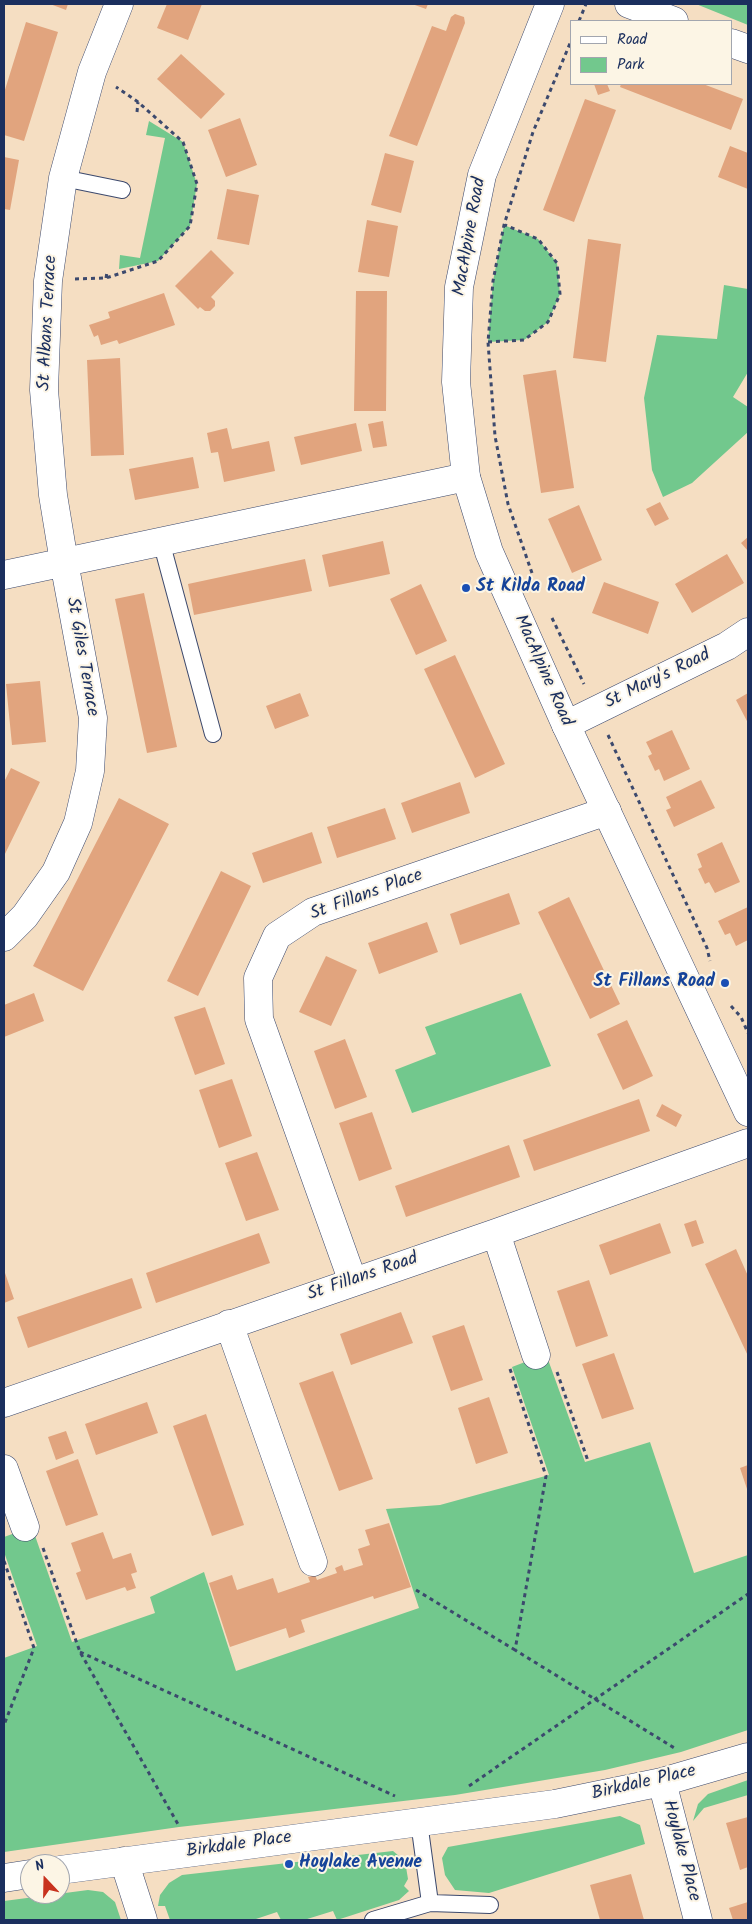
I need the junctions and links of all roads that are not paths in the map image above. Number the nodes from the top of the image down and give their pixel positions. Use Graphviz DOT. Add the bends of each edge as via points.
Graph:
graph roads {
  1 [pos="120,4"];
  2 [pos="550,4"];
  3 [pos="628,4"];
  4 [pos="671,20"];
  5 [pos="732,43"];
  6 [pos="748,49"];
  7 [pos="63,178"];
  8 [pos="122,190"];
  9 [pos="466,477"];
  10 [pos="161,541"];
  11 [pos="64,562"];
  12 [pos="4,574"];
  13 [pos="748,632"];
  14 [pos="566,725"];
  15 [pos="212,734"];
  16 [pos="607,811"];
  17 [pos="4,937"];
  18 [pos="748,1112"];
  19 [pos="748,1143"];
  20 [pos="496,1233"];
  21 [pos="353,1282"];
  22 [pos="229,1324"];
  23 [pos="536,1355"];
  24 [pos="4,1403"];
  25 [pos="4,1469"];
  26 [pos="25,1527"];
  27 [pos="313,1562"];
  28 [pos="748,1757"];
  29 [pos="662,1782"];
  30 [pos="419,1822"];
  31 [pos="124,1861"];
  32 [pos="70,1869"];
  33 [pos="20,1876"];
  34 [pos="4,1878"];
  35 [pos="430,1903"];
  36 [pos="490,1905"];
  37 [pos="143,1920"];
  38 [pos="373,1920"];
  39 [pos="698,1920"];
  1 -- 7 [label="street, St Albans Terrace" via="92,72"];
  2 -- 9 [label="street, MacAlpine Road" via="482,174 459,287 456,382"];
  3 -- 4 [label="street"];
  5 -- 6 [label="street"];
  7 -- 8 [label="lane"];
  7 -- 11 [label="street, St Albans Terrace" via="48,281 44,390 53,495"];
  9 -- 10 [label="street"];
  9 -- 14 [label="street, MacAlpine Road" via="489,552"];
  10 -- 11 [label="street"];
  10 -- 15 [label="lane"];
  11 -- 12 [label="street"];
  11 -- 17 [label="street, St Giles Terrace" via="93,718 90,771 78,823 56,872 25,916"];
  13 -- 14 [label="street, St Mary's Road" via="727,646"];
  14 -- 16 [label="street, MacAlpine Road"];
  16 -- 18 [label="street, MacAlpine Road"];
  16 -- 21 [label="street, St Fillans Place" via="313,912 277,936 258,978 259,1019"];
  19 -- 20 [label="street, St Fillans Road"];
  20 -- 21 [label="street, St Fillans Road"];
  20 -- 23 [label="street"];
  21 -- 22 [label="street, St Fillans Road"];
  22 -- 24 [label="street, St Fillans Road"];
  22 -- 27 [label="street"];
  25 -- 26 [label="street"];
  28 -- 29 [label="street, Birkdale Place"];
  29 -- 30 [label="street, Birkdale Place" via="555,1804"];
  29 -- 39 [label="street, Hoylake Place"];
  30 -- 31 [label="street, Birkdale Place"];
  30 -- 35 [label="lane"];
  31 -- 32 [label="street, Birkdale Place"];
  31 -- 37 [label="street"];
  33 -- 34 [label="street"];
  35 -- 36 [label="lane"];
  35 -- 38 [label="lane"];
}
